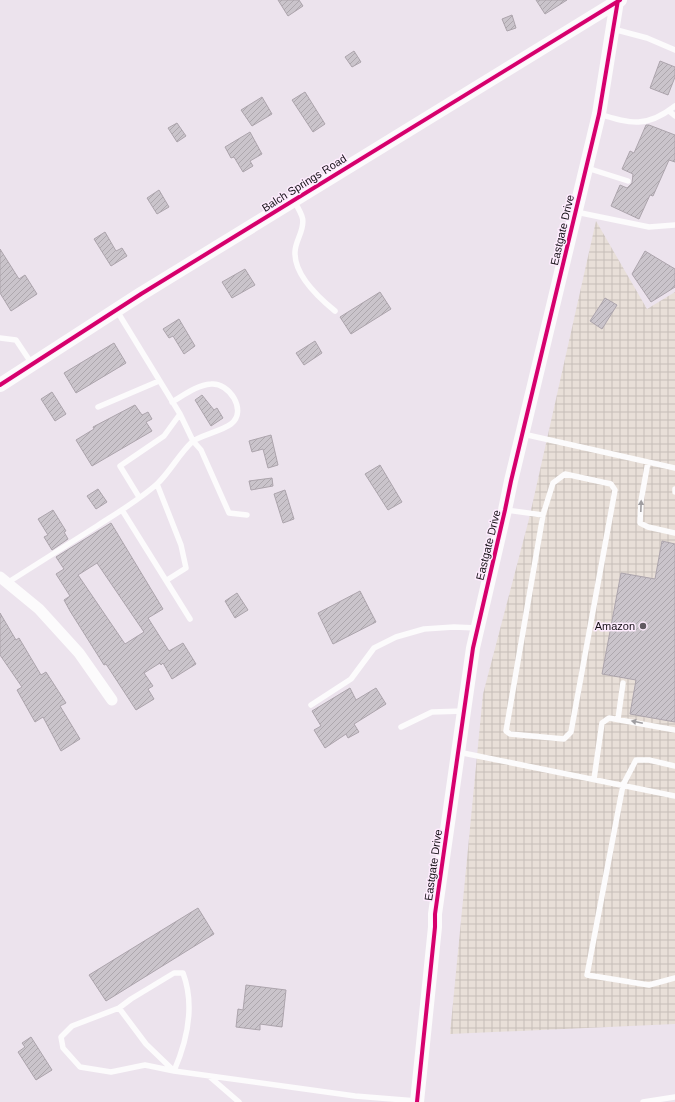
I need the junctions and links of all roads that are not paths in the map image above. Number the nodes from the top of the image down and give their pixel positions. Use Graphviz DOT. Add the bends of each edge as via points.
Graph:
graph roads {
  1 [pos="618,0"];
  2 [pos="613,30"];
  3 [pos="675,50"];
  4 [pos="675,106"];
  5 [pos="669,111"];
  6 [pos="599,114"];
  7 [pos="675,116"];
  8 [pos="586,167"];
  9 [pos="628,181"];
  10 [pos="294,201"];
  11 [pos="576,212"];
  12 [pos="675,225"];
  13 [pos="116,310"];
  14 [pos="335,311"];
  15 [pos="0,338"];
  16 [pos="32,364"];
  17 [pos="159,381"];
  18 [pos="0,385"];
  19 [pos="172,402"];
  20 [pos="98,407"];
  21 [pos="180,414"];
  22 [pos="522,434"];
  23 [pos="193,441"];
  24 [pos="648,462"];
  25 [pos="675,468"];
  26 [pos="157,484"];
  27 [pos="139,497"];
  28 [pos="122,510"];
  29 [pos="506,510"];
  30 [pos="247,515"];
  31 [pos="543,515"];
  32 [pos="675,533"];
  33 [pos="3,580"];
  34 [pos="167,580"];
  35 [pos="190,619"];
  36 [pos="477,628"];
  37 [pos="623,683"];
  38 [pos="112,700"];
  39 [pos="311,705"];
  40 [pos="464,711"];
  41 [pos="618,719"];
  42 [pos="401,727"];
  43 [pos="675,730"];
  44 [pos="458,752"];
  45 [pos="675,766"];
  46 [pos="594,780"];
  47 [pos="623,785"];
  48 [pos="675,796"];
  49 [pos="675,978"];
  50 [pos="119,1008"];
  51 [pos="174,1071"];
  52 [pos="209,1076"];
  53 [pos="675,1097"];
  54 [pos="417,1101"];
  55 [pos="239,1102"];
  56 [pos="643,1102"];
  1 -- 2 [label="street, Eastgate Drive"];
  1 -- 10 [label="street, Balch Springs Road"];
  2 -- 3 [label="lane" via="647,38"];
  2 -- 6 [label="street, Eastgate Drive"];
  4 -- 5 [label="lane"];
  5 -- 6 [label="lane" via="664,115 633,124"];
  5 -- 7 [label="lane"];
  6 -- 8 [label="street, Eastgate Drive"];
  8 -- 9 [label="lane"];
  8 -- 11 [label="street, Eastgate Drive"];
  10 -- 13 [label="street, Balch Springs Road"];
  10 -- 14 [label="lane" via="303,215 304,222 294,252 297,262 312,289"];
  11 -- 12 [label="lane" via="649,227"];
  11 -- 22 [label="street, Eastgate Drive"];
  13 -- 16 [label="street, Balch Springs Road"];
  13 -- 17 [label="lane"];
  15 -- 16 [label="lane" via="16,340"];
  16 -- 18 [label="street, Balch Springs Road"];
  17 -- 19 [label="lane"];
  17 -- 20 [label="lane"];
  19 -- 21 [label="lane"];
  19 -- 23 [label="lane" via="194,389 210,384 222,385 234,398 237,407 236,417 231,424"];
  21 -- 23 [label="lane"];
  21 -- 27 [label="lane" via="164,436 120,466"];
  22 -- 24 [label="lane"];
  22 -- 29 [label="street, Eastgate Drive"];
  23 -- 26 [label="lane"];
  23 -- 30 [label="lane" via="201,450 228,513"];
  24 -- 25 [label="lane"];
  32 -- 24 [label="lane, one-way" via="648,527 640,522 640,501"];
  26 -- 27 [label="lane"];
  26 -- 34 [label="lane" via="181,545 186,568"];
  27 -- 28 [label="lane"];
  28 -- 33 [label="lane"];
  28 -- 34 [label="lane"];
  29 -- 31 [label="lane"];
  29 -- 36 [label="street, Eastgate Drive"];
  31 -- 31 [label="lane" via="553,483 565,474 611,484 615,490 571,732 564,739 510,734 506,731"];
  33 -- 38 [label="street" via="44,615 78,654"];
  34 -- 35 [label="lane"];
  36 -- 39 [label="lane" via="424,629 396,637 374,648 351,679"];
  36 -- 40 [label="street, Eastgate Drive"];
  37 -- 41 [label="lane"];
  40 -- 42 [label="lane" via="432,712"];
  40 -- 44 [label="street, Eastgate Drive"];
  43 -- 41 [label="lane, one-way"];
  41 -- 46 [label="lane" via="609,718 602,723"];
  44 -- 46 [label="lane"];
  44 -- 54 [label="street, Eastgate Drive" via="435,914"];
  45 -- 47 [label="lane" via="636,760"];
  46 -- 47 [label="lane"];
  47 -- 48 [label="lane"];
  47 -- 49 [label="lane" via="587,975 649,985"];
  50 -- 51 [label="lane" via="146,1044"];
  50 -- 51 [label="lane" via="174,973 183,973 190,1002 184,1049"];
  50 -- 51 [label="lane" via="72,1026 61,1037 63,1048 80,1067 111,1072 145,1065"];
  51 -- 52 [label="lane"];
  52 -- 54 [label="lane" via="355,1096"];
  52 -- 55 [label="lane"];
  53 -- 56 [label="lane"];
}
